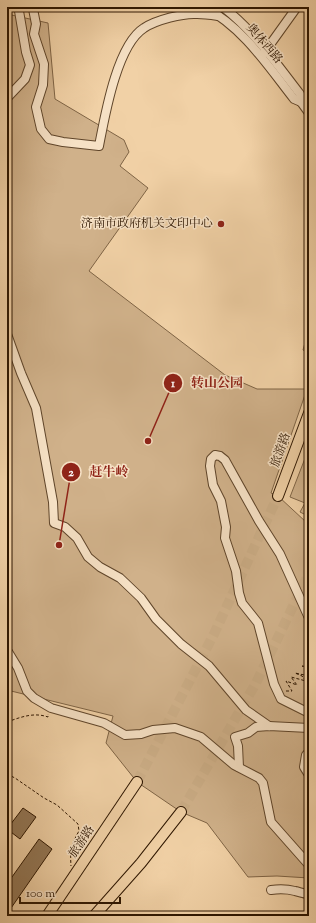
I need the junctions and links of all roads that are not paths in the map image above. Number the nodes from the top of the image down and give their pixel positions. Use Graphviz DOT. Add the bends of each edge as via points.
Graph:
graph roads {
  1 [pos="21,7"];
  2 [pos="31,7"];
  3 [pos="204,7"];
  4 [pos="223,7"];
  5 [pos="297,7"];
  6 [pos="218,16"];
  7 [pos="266,50"];
  8 [pos="261,57"];
  9 [pos="7,98"];
  10 [pos="301,102"];
  11 [pos="309,113"];
  12 [pos="7,334"];
  13 [pos="309,413"];
  14 [pos="278,496"];
  15 [pos="309,618"];
  16 [pos="7,650"];
  17 [pos="309,713"];
  18 [pos="269,726"];
  19 [pos="309,728"];
  20 [pos="309,752"];
  21 [pos="239,767"];
  22 [pos="309,775"];
  23 [pos="137,782"];
  24 [pos="181,812"];
  25 [pos="309,865"];
  26 [pos="271,890"];
  27 [pos="309,894"];
  28 [pos="47,916"];
  29 [pos="94,916"];
  1 -- 9 [label="street" via="20,18 30,65 25,79"];
  2 -- 6 [label="street" via="36,24 34,34 44,64 43,85 36,107 41,129 49,139 99,146 108,101 119,65 137,34 143,28 167,19 196,14"];
  3 -- 6 [label="street, 奥体西路"];
  4 -- 7 [label="street, 奥体西路" via="248,29"];
  5 -- 7 [label="street"];
  6 -- 8 [label="street, 奥体西路" via="233,26"];
  7 -- 8 [label="street"];
  7 -- 10 [label="street, 奥体西路" via="300,94"];
  8 -- 10 [label="street, 奥体西路" via="294,99"];
  10 -- 11 [label="street, 奥体西路"];
  12 -- 18 [label="street" via="36,408 53,502 54,523 65,527 77,538 88,557 120,578 181,644 209,666 246,710"];
  13 -- 14 [label="main road, 旅游路"];
  15 -- 17 [label="street" via="280,554 225,460 215,455 210,466 221,501 226,527 225,538 236,571 242,603 258,623 274,684 281,699"];
  16 -- 21 [label="street" via="27,691 51,708 104,724 125,735 175,728 201,737"];
  18 -- 19 [label="street"];
  18 -- 21 [label="street" via="256,727 235,737"];
  20 -- 22 [label="street" via="304,767"];
  21 -- 25 [label="street" via="263,783 271,822"];
  23 -- 28 [label="main road, 旅游路"];
  24 -- 29 [label="main road" via="141,863"];
  26 -- 27 [label="street" via="294,890"];
}
